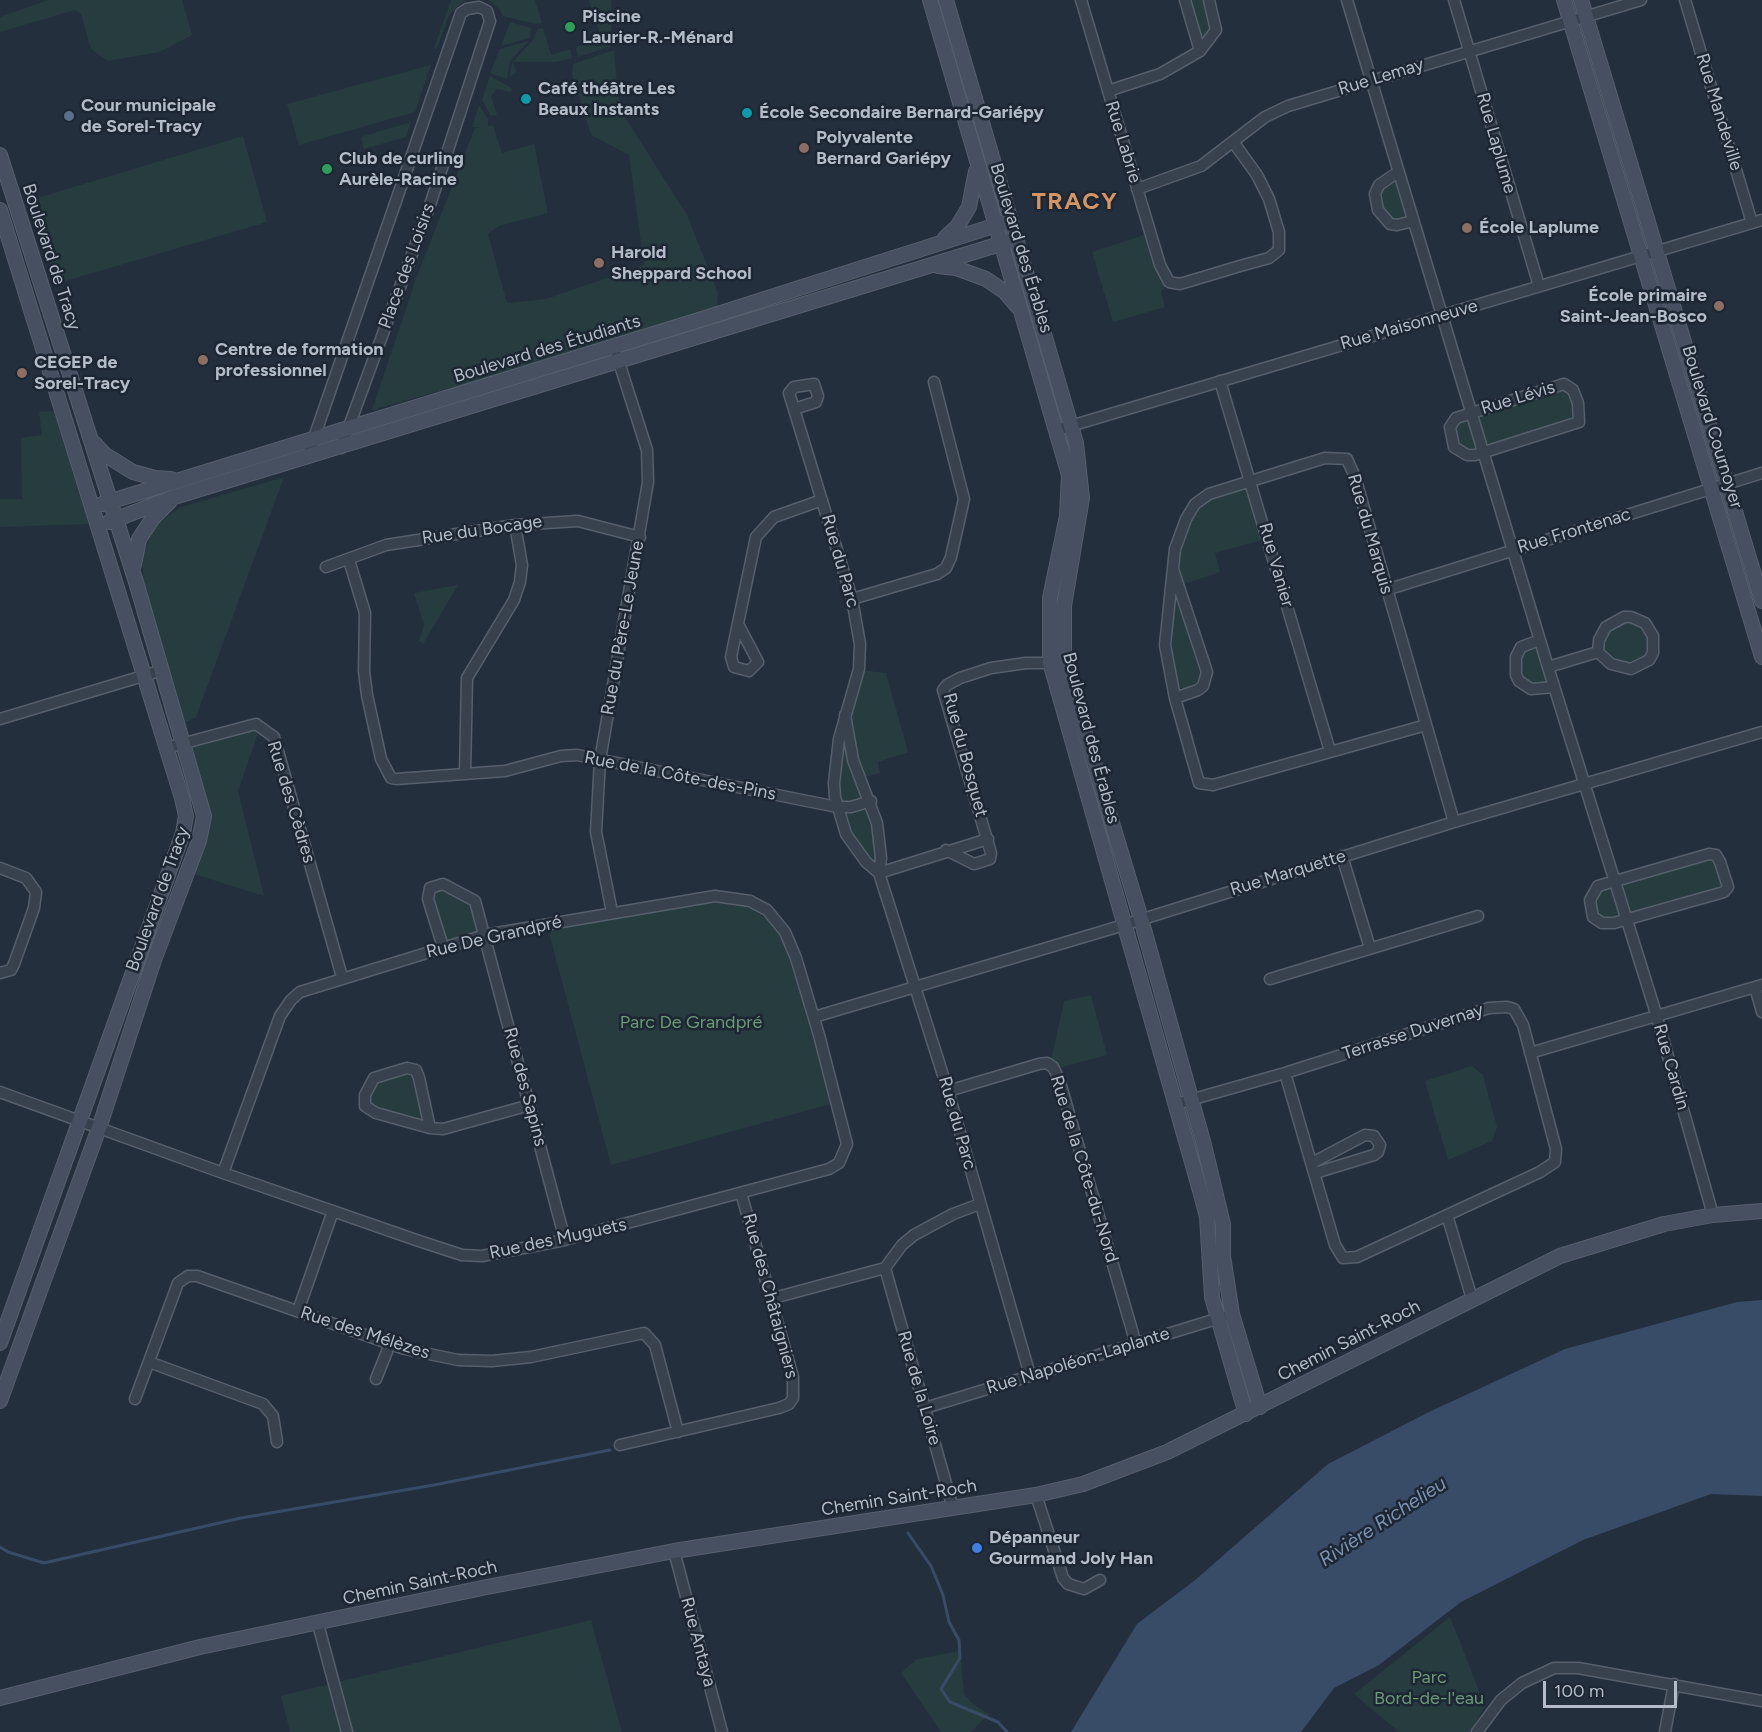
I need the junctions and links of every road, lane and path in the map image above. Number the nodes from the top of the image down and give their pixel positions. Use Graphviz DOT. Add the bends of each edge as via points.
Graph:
graph roads {
  1 [pos="930,0"];
  2 [pos="946,0"];
  3 [pos="1081,0"];
  4 [pos="1185,0"];
  5 [pos="1209,0"];
  6 [pos="1347,0"];
  7 [pos="1454,0"];
  8 [pos="1564,0"];
  9 [pos="1581,0"];
  10 [pos="1641,0"];
  11 [pos="1686,0"];
  12 [pos="1586,16"];
  13 [pos="1571,21"];
  14 [pos="1200,51"];
  15 [pos="1470,51"];
  16 [pos="1370,80"];
  17 [pos="1108,91"];
  18 [pos="1234,143"];
  19 [pos="973,151"];
  20 [pos="0,155"];
  21 [pos="1398,172"];
  22 [pos="1137,189"];
  23 [pos="0,210"];
  24 [pos="1012,220"];
  25 [pos="1413,221"];
  26 [pos="1757,222"];
  27 [pos="996,225"];
  28 [pos="1018,239"];
  29 [pos="939,243"];
  30 [pos="1001,244"];
  31 [pos="1656,252"];
  32 [pos="1641,256"];
  33 [pos="930,267"];
  34 [pos="1539,286"];
  35 [pos="1022,315"];
  36 [pos="1442,315"];
  37 [pos="615,347"];
  38 [pos="620,362"];
  39 [pos="68,369"];
  40 [pos="1220,381"];
  41 [pos="934,382"];
  42 [pos="55,384"];
  43 [pos="794,410"];
  44 [pos="1471,412"];
  45 [pos="1072,426"];
  46 [pos="348,430"];
  47 [pos="1057,430"];
  48 [pos="91,439"];
  49 [pos="313,440"];
  50 [pos="341,448"];
  51 [pos="1484,453"];
  52 [pos="308,458"];
  53 [pos="1762,473"];
  54 [pos="185,478"];
  55 [pos="1252,481"];
  56 [pos="1726,484"];
  57 [pos="1711,488"];
  58 [pos="174,497"];
  59 [pos="822,500"];
  60 [pos="110,502"];
  61 [pos="92,507"];
  62 [pos="116,520"];
  63 [pos="98,525"];
  64 [pos="515,525"];
  65 [pos="640,537"];
  66 [pos="1513,550"];
  67 [pos="348,560"];
  68 [pos="1172,566"];
  69 [pos="326,567"];
  70 [pos="136,582"];
  71 [pos="1386,590"];
  72 [pos="852,599"];
  73 [pos="1762,601"];
  74 [pos="738,624"];
  75 [pos="1540,640"];
  76 [pos="1598,652"];
  77 [pos="1762,657"];
  78 [pos="1050,662"];
  79 [pos="1064,663"];
  80 [pos="1548,667"];
  81 [pos="163,670"];
  82 [pos="144,676"];
  83 [pos="1554,687"];
  84 [pos="1175,698"];
  85 [pos="845,715"];
  86 [pos="0,720"];
  87 [pos="1426,725"];
  88 [pos="1762,732"];
  89 [pos="184,742"];
  90 [pos="166,748"];
  91 [pos="1330,751"];
  92 [pos="600,760"];
  93 [pos="465,774"];
  94 [pos="1584,784"];
  95 [pos="871,801"];
  96 [pos="837,807"];
  97 [pos="1454,822"];
  98 [pos="988,839"];
  99 [pos="946,850"];
  100 [pos="1342,856"];
  101 [pos="0,868"];
  102 [pos="879,873"];
  103 [pos="1615,880"];
  104 [pos="612,912"];
  105 [pos="1478,916"];
  106 [pos="1142,919"];
  107 [pos="1627,920"];
  108 [pos="1124,925"];
  109 [pos="485,936"];
  110 [pos="144,941"];
  111 [pos="160,946"];
  112 [pos="443,947"];
  113 [pos="1370,948"];
  114 [pos="0,974"];
  115 [pos="342,977"];
  116 [pos="1270,979"];
  117 [pos="1759,986"];
  118 [pos="916,988"];
  119 [pos="1762,1011"];
  120 [pos="1656,1016"];
  121 [pos="814,1017"];
  122 [pos="1530,1053"];
  123 [pos="1286,1073"];
  124 [pos="948,1091"];
  125 [pos="0,1092"];
  126 [pos="1191,1099"];
  127 [pos="1176,1104"];
  128 [pos="530,1105"];
  129 [pos="80,1121"];
  130 [pos="99,1128"];
  131 [pos="430,1128"];
  132 [pos="1313,1168"];
  133 [pos="223,1173"];
  134 [pos="741,1193"];
  135 [pos="980,1204"];
  136 [pos="333,1211"];
  137 [pos="1762,1211"];
  138 [pos="1447,1215"];
  139 [pos="1713,1215"];
  140 [pos="565,1240"];
  141 [pos="885,1268"];
  142 [pos="770,1299"];
  143 [pos="1472,1299"];
  144 [pos="298,1311"];
  145 [pos="1232,1314"];
  146 [pos="1217,1318"];
  147 [pos="1,1341"];
  148 [pos="390,1344"];
  149 [pos="1136,1344"];
  150 [pos="20,1347"];
  151 [pos="149,1362"];
  152 [pos="1030,1375"];
  153 [pos="376,1379"];
  154 [pos="135,1399"];
  155 [pos="0,1401"];
  156 [pos="1260,1407"];
  157 [pos="925,1408"];
  158 [pos="1246,1414"];
  159 [pos="678,1432"];
  160 [pos="277,1442"];
  161 [pos="620,1445"];
  162 [pos="1036,1495"];
  163 [pos="953,1508"];
  164 [pos="675,1551"];
  165 [pos="1100,1580"];
  166 [pos="318,1624"];
  167 [pos="1674,1684"];
  168 [pos="0,1698"];
  169 [pos="1762,1701"];
  170 [pos="347,1732"];
  171 [pos="722,1732"];
  172 [pos="1477,1732"];
  173 [pos="1665,1732"];
  1 -- 19 [label="street, Boulevard des Érables"];
  2 -- 24 [label="street, Boulevard des Érables"];
  3 -- 17 [label="street, Rue Labrie"];
  4 -- 14 [label="street"];
  5 -- 14 [label="street" via="1216,30"];
  6 -- 16 [label="street, Rue Cardin"];
  7 -- 15 [label="street, Rue Laplume"];
  8 -- 13 [label="street, Boulevard Cournoyer"];
  9 -- 12 [label="street, Boulevard Cournoyer"];
  10 -- 12 [label="street, Rue Lemay"];
  11 -- 26 [label="street, Rue Mandeville"];
  12 -- 13 [label="street, Rue Lemay"];
  12 -- 31 [label="street, Boulevard Cournoyer"];
  13 -- 15 [label="street, Rue Lemay"];
  13 -- 32 [label="street, Boulevard Cournoyer"];
  14 -- 17 [label="street" via="1160,74"];
  15 -- 16 [label="street, Rue Lemay"];
  15 -- 34 [label="street, Rue Laplume"];
  16 -- 18 [label="street, Rue Lemay" via="1281,109"];
  16 -- 21 [label="street, Rue Cardin"];
  17 -- 22 [label="street, Rue Labrie"];
  18 -- 22 [label="street, Rue Lemay" via="1194,170"];
  18 -- 22 [label="street, Rue Labrie" via="1269,199 1279,250 1269,258 1180,284 1169,282"];
  19 -- 27 [label="street, Boulevard des Érables"];
  19 -- 29 [label="street" via="976,178 969,207 957,227"];
  20 -- 39 [label="street, Boulevard de Tracy"];
  21 -- 25 [label="street, Rue Cardin"];
  21 -- 25 [label="street" via="1379,185 1375,194 1378,210 1390,224"];
  23 -- 42 [label="street, Boulevard de Tracy"];
  24 -- 27 [label="street, Boulevard des Étudiants"];
  24 -- 28 [label="street, Boulevard des Érables"];
  25 -- 36 [label="street, Rue Cardin"];
  26 -- 31 [label="street, Rue Maisonneuve"];
  27 -- 29 [label="street, Boulevard des Étudiants"];
  27 -- 30 [label="street, Boulevard des Érables"];
  28 -- 30 [label="street, Boulevard des Étudiants"];
  28 -- 45 [label="street, Boulevard des Érables"];
  29 -- 37 [label="street, Boulevard des Étudiants"];
  30 -- 33 [label="street, Boulevard des Étudiants"];
  30 -- 35 [label="street, Boulevard des Érables"];
  31 -- 32 [label="street, Rue Maisonneuve"];
  31 -- 56 [label="street, Boulevard Cournoyer"];
  32 -- 34 [label="street, Rue Maisonneuve"];
  32 -- 57 [label="street, Boulevard Cournoyer"];
  33 -- 35 [label="street" via="956,268 986,279 1012,299"];
  33 -- 38 [label="street, Boulevard des Étudiants"];
  34 -- 36 [label="street, Rue Maisonneuve"];
  35 -- 47 [label="street, Boulevard des Érables"];
  36 -- 40 [label="street, Rue Maisonneuve"];
  36 -- 44 [label="street, Rue Cardin"];
  37 -- 38 [label="street, Rue du Père-Le Jeune"];
  37 -- 46 [label="street, Boulevard des Étudiants"];
  38 -- 50 [label="street, Boulevard des Étudiants"];
  38 -- 65 [label="street, Rue du Père-Le Jeune" via="647,450 648,482"];
  39 -- 42 [label="street"];
  39 -- 48 [label="street, Boulevard de Tracy"];
  40 -- 45 [label="street, Rue Maisonneuve"];
  40 -- 55 [label="street, Rue Vanier"];
  41 -- 72 [label="street" via="964,499 951,557 946,568 937,574"];
  42 -- 61 [label="street, Boulevard de Tracy"];
  43 -- 59 [label="street, Rue du Parc"];
  44 -- 51 [label="street, Rue Cardin"];
  44 -- 51 [label="street" via="1456,418 1450,427 1451,440 1454,447 1467,455"];
  44 -- 51 [label="street, Rue Lévis" via="1564,384 1573,390 1578,403 1579,422"];
  45 -- 47 [label="street, Rue Maisonneuve"];
  45 -- 79 [label="street, Boulevard des Érables" via="1081,466 1082,498 1064,606"];
  46 -- 49 [label="street, Boulevard des Étudiants"];
  46 -- 49 [label="street, Place des Loisirs" via="429,207 490,21 487,11 479,7 461,13"];
  46 -- 50 [label="street, Place des Loisirs"];
  47 -- 78 [label="street, Boulevard des Érables" via="1070,489 1050,598"];
  48 -- 54 [label="street" via="104,454 133,472 155,478"];
  48 -- 60 [label="street, Boulevard de Tracy"];
  49 -- 52 [label="street, Place des Loisirs"];
  49 -- 54 [label="street, Boulevard des Étudiants"];
  50 -- 52 [label="street, Boulevard des Étudiants"];
  51 -- 66 [label="street, Rue Cardin"];
  52 -- 58 [label="street, Boulevard des Étudiants"];
  53 -- 56 [label="street, Rue Frontenac"];
  54 -- 60 [label="street, Boulevard des Étudiants"];
  55 -- 68 [label="street, Rue du Marquis" via="1209,494 1195,504 1178,540"];
  55 -- 71 [label="street, Rue du Marquis" via="1325,458 1347,459"];
  55 -- 91 [label="street, Rue Vanier"];
  56 -- 57 [label="street, Rue Frontenac"];
  56 -- 73 [label="street, Boulevard Cournoyer"];
  57 -- 66 [label="street, Rue Frontenac"];
  57 -- 77 [label="street, Boulevard Cournoyer"];
  58 -- 62 [label="street, Boulevard des Étudiants"];
  58 -- 70 [label="street" via="139,539 133,562"];
  59 -- 72 [label="street, Rue du Parc"];
  59 -- 74 [label="street" via="782,513 764,526 753,547"];
  60 -- 61 [label="street, Boulevard des Étudiants"];
  60 -- 62 [label="street, Boulevard de Tracy"];
  61 -- 63 [label="street, Boulevard de Tracy"];
  62 -- 63 [label="street, Boulevard des Étudiants"];
  62 -- 70 [label="street, Boulevard de Tracy"];
  63 -- 82 [label="street, Boulevard de Tracy"];
  64 -- 65 [label="street, Rue du Bocage" via="578,521"];
  64 -- 67 [label="street, Rue du Bocage" via="386,545"];
  64 -- 93 [label="street" via="522,565 520,582 514,600 466,678"];
  65 -- 92 [label="street, Rue du Père-Le Jeune"];
  66 -- 71 [label="street, Rue Frontenac"];
  66 -- 75 [label="street, Rue Cardin"];
  67 -- 69 [label="street, Rue du Bocage"];
  67 -- 93 [label="street, Rue de la Côte-des-Pins" via="365,613 364,670 386,772 396,780"];
  68 -- 84 [label="street, Rue du Marquis" via="1165,645"];
  68 -- 84 [label="street" via="1207,672 1198,690"];
  70 -- 81 [label="street, Boulevard de Tracy"];
  71 -- 87 [label="street, Rue du Marquis"];
  72 -- 85 [label="street, Rue du Parc" via="859,632 859,669"];
  75 -- 80 [label="street, Rue Cardin"];
  75 -- 83 [label="street" via="1521,646 1516,657 1516,675 1531,689"];
  76 -- 76 [label="street" via="1611,664 1636,668 1653,653 1653,636 1645,623 1624,617 1606,627"];
  76 -- 80 [label="street"];
  78 -- 79 [label="street, Rue du Bosquet"];
  78 -- 98 [label="street, Rue du Bosquet" via="991,668 960,678 943,690"];
  78 -- 108 [label="street, Boulevard des Érables"];
  79 -- 106 [label="street, Boulevard des Érables"];
  80 -- 83 [label="street, Rue Cardin"];
  81 -- 82 [label="street"];
  81 -- 89 [label="street, Boulevard de Tracy"];
  82 -- 86 [label="street"];
  82 -- 90 [label="street, Boulevard de Tracy"];
  83 -- 94 [label="street, Rue Cardin"];
  84 -- 91 [label="street, Rue du Marquis" via="1196,778 1203,785"];
  85 -- 95 [label="street, Rue du Parc" via="853,760"];
  85 -- 96 [label="street, Rue du Parc" via="834,776"];
  87 -- 91 [label="street, Rue du Marquis"];
  87 -- 97 [label="street, Rue du Marquis"];
  88 -- 94 [label="street, Rue Marquette"];
  89 -- 90 [label="street, Rue des Cèdres"];
  89 -- 111 [label="street, Boulevard de Tracy" via="202,802 204,824"];
  89 -- 115 [label="street, Rue des Cèdres" via="256,724 274,736"];
  90 -- 110 [label="street, Boulevard de Tracy" via="183,798 185,824"];
  92 -- 93 [label="street, Rue de la Côte-des-Pins" via="568,755 513,770"];
  92 -- 96 [label="street, Rue de la Côte-des-Pins"];
  92 -- 104 [label="street, Rue du Père-Le Jeune" via="596,832"];
  94 -- 97 [label="street, Rue Marquette"];
  94 -- 103 [label="street, Rue Cardin"];
  95 -- 96 [label="street, Rue de la Côte-des-Pins"];
  95 -- 102 [label="street, Rue du Parc" via="880,840"];
  96 -- 102 [label="street, Rue du Parc" via="846,834"];
  97 -- 100 [label="street, Rue Marquette"];
  98 -- 99 [label="street, Rue du Bosquet"];
  98 -- 99 [label="street, Rue du Bosquet" via="990,859 981,863 969,863"];
  99 -- 102 [label="street, Rue du Bosquet"];
  100 -- 106 [label="street, Rue Marquette"];
  100 -- 113 [label="street"];
  101 -- 114 [label="street" via="26,878 36,892 14,964 11,970"];
  102 -- 118 [label="street, Rue du Parc"];
  103 -- 107 [label="street, Rue Cardin"];
  103 -- 107 [label="street" via="1595,889 1590,910 1597,921 1606,924"];
  103 -- 107 [label="street" via="1709,854 1716,855 1728,887 1724,892"];
  104 -- 109 [label="street, Rue De Grandpré"];
  104 -- 121 [label="street, Rue De Grandpré" via="704,896 750,901 767,910 785,932"];
  105 -- 113 [label="street"];
  106 -- 108 [label="street, Rue Marquette"];
  106 -- 126 [label="street, Boulevard des Érables"];
  107 -- 120 [label="street, Rue Cardin"];
  108 -- 118 [label="street, Rue Marquette"];
  108 -- 127 [label="street, Boulevard des Érables"];
  109 -- 112 [label="street, Rue De Grandpré"];
  109 -- 112 [label="street, Rue des Sapins" via="471,896 443,884 435,885 428,898"];
  109 -- 128 [label="street, Rue des Sapins"];
  110 -- 111 [label="street"];
  110 -- 129 [label="street, Boulevard de Tracy"];
  111 -- 130 [label="street, Boulevard de Tracy"];
  112 -- 115 [label="street, Rue De Grandpré"];
  113 -- 116 [label="street"];
  115 -- 133 [label="street, Rue De Grandpré" via="300,992 280,1016"];
  117 -- 119 [label="street"];
  117 -- 120 [label="street"];
  118 -- 121 [label="street, Rue Marquette"];
  118 -- 124 [label="street, Rue du Parc"];
  120 -- 122 [label="street"];
  120 -- 139 [label="street, Rue Cardin"];
  121 -- 134 [label="street, Rue des Muguets" via="842,1119 847,1144 844,1154 829,1169"];
  122 -- 123 [label="street, Terrasse Duvernay" via="1514,1009 1497,1006"];
  122 -- 138 [label="street, Terrasse Duvernay" via="1556,1149 1555,1162"];
  123 -- 126 [label="street, Terrasse Duvernay"];
  123 -- 132 [label="street, Terrasse Duvernay"];
  124 -- 135 [label="street, Rue du Parc"];
  124 -- 149 [label="street, Rue de la Côte-du-Nord" via="1039,1064 1053,1067"];
  125 -- 129 [label="street, Rue des Muguets"];
  126 -- 127 [label="street, Terrasse Duvernay"];
  126 -- 145 [label="street, Boulevard des Érables" via="1223,1224 1223,1256"];
  127 -- 146 [label="street, Boulevard des Érables" via="1207,1217 1208,1266"];
  128 -- 131 [label="street" via="443,1129"];
  128 -- 140 [label="street, Rue des Sapins"];
  129 -- 130 [label="street, Rue des Muguets"];
  129 -- 147 [label="street, Boulevard de Tracy"];
  130 -- 133 [label="street, Rue des Muguets"];
  130 -- 150 [label="street, Boulevard de Tracy"];
  131 -- 131 [label="street" via="416,1070 407,1068 374,1078 363,1101 369,1110"];
  132 -- 132 [label="street" via="1374,1155 1380,1145 1374,1136 1365,1135"];
  132 -- 138 [label="street, Terrasse Duvernay" via="1335,1245 1343,1258 1357,1257"];
  133 -- 136 [label="street, Rue des Muguets"];
  134 -- 140 [label="street, Rue des Muguets"];
  134 -- 142 [label="street, Rue des Châtaigniers"];
  135 -- 141 [label="street" via="914,1235"];
  135 -- 152 [label="street, Rue du Parc"];
  136 -- 140 [label="street, Rue des Muguets" via="462,1255 482,1256"];
  136 -- 144 [label="street"];
  137 -- 139 [label="street, Chemin Saint-Roch"];
  138 -- 143 [label="street"];
  139 -- 143 [label="street, Chemin Saint-Roch" via="1655,1226 1582,1247"];
  141 -- 142 [label="street"];
  141 -- 157 [label="street, Rue de la Loire"];
  142 -- 159 [label="street, Rue des Châtaigniers" via="793,1377 793,1398 789,1404"];
  143 -- 156 [label="street, Chemin Saint-Roch"];
  144 -- 148 [label="street, Rue des Mélèzes"];
  144 -- 151 [label="street, Rue des Mélèzes" via="188,1276 178,1283"];
  145 -- 146 [label="street, Rue Napoléon-Laplante"];
  145 -- 156 [label="street, Boulevard des Érables"];
  146 -- 149 [label="street, Rue Napoléon-Laplante"];
  146 -- 158 [label="street, Boulevard des Érables"];
  147 -- 150 [label="street"];
  148 -- 153 [label="street"];
  148 -- 159 [label="street, Rue des Mélèzes" via="443,1358 492,1361 531,1357 644,1333 655,1345"];
  149 -- 152 [label="street, Rue Napoléon-Laplante"];
  150 -- 155 [label="street, Boulevard de Tracy"];
  151 -- 154 [label="street, Rue des Mélèzes"];
  151 -- 160 [label="street" via="263,1404 273,1416"];
  152 -- 157 [label="street, Rue Napoléon-Laplante"];
  156 -- 158 [label="street, Chemin Saint-Roch"];
  157 -- 163 [label="street, Rue de la Loire"];
  158 -- 162 [label="street, Chemin Saint-Roch" via="1132,1468"];
  159 -- 161 [label="street, Rue des Châtaigniers"];
  162 -- 163 [label="street, Chemin Saint-Roch"];
  162 -- 165 [label="street" via="1063,1578 1084,1589"];
  163 -- 164 [label="street, Chemin Saint-Roch"];
  164 -- 166 [label="street, Chemin Saint-Roch"];
  164 -- 171 [label="street, Rue Antaya"];
  166 -- 168 [label="street, Chemin Saint-Roch" via="200,1647"];
  166 -- 170 [label="street"];
  167 -- 169 [label="street"];
  167 -- 172 [label="street" via="1578,1668 1554,1668 1522,1683 1501,1700"];
  167 -- 173 [label="street"];
}
